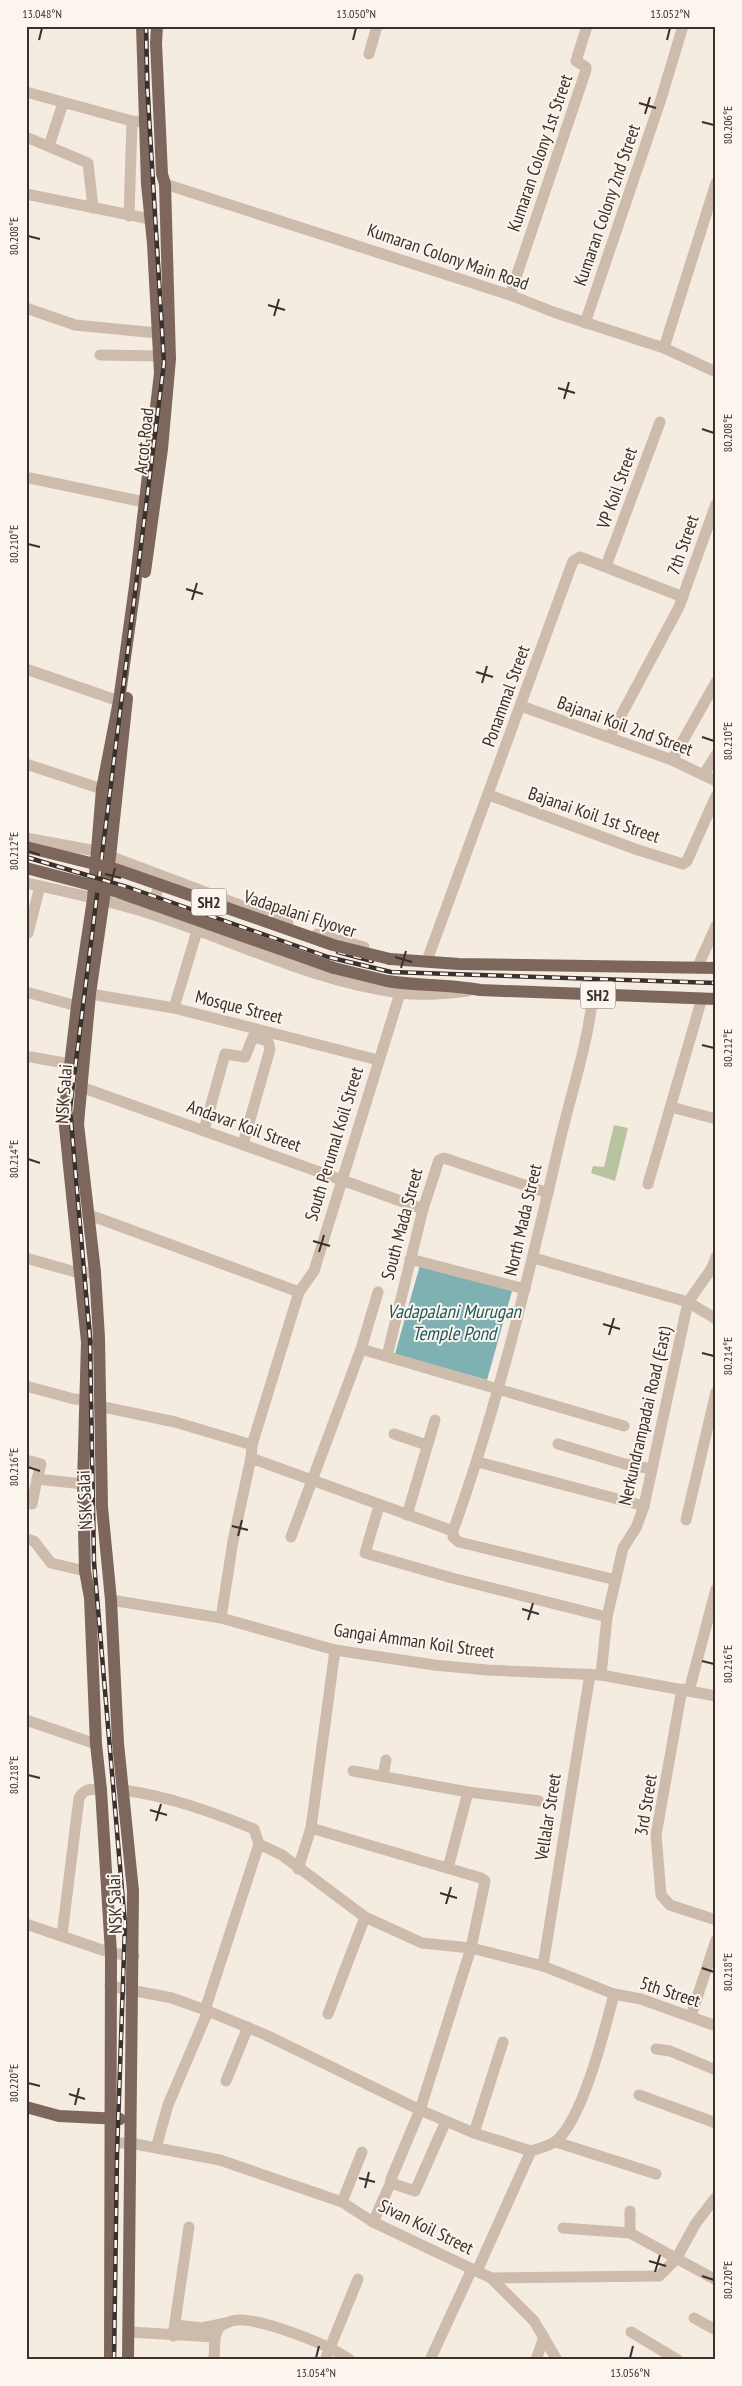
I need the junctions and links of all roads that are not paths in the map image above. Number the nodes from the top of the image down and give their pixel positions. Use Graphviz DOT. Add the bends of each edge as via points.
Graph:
graph roads {
  1 [pos="142,26"];
  2 [pos="157,26"];
  3 [pos="377,26"];
  4 [pos="588,26"];
  5 [pos="683,26"];
  6 [pos="369,54"];
  7 [pos="26,92"];
  8 [pos="63,103"];
  9 [pos="132,121"];
  10 [pos="145,122"];
  11 [pos="26,137"];
  12 [pos="49,146"];
  13 [pos="716,183"];
  14 [pos="165,184"];
  15 [pos="26,194"];
  16 [pos="93,208"];
  17 [pos="129,216"];
  18 [pos="150,218"];
  19 [pos="510,295"];
  20 [pos="26,308"];
  21 [pos="586,323"];
  22 [pos="157,333"];
  23 [pos="664,348"];
  24 [pos="100,355"];
  25 [pos="159,356"];
  26 [pos="716,372"];
  27 [pos="660,422"];
  28 [pos="30,478"];
  29 [pos="144,502"];
  30 [pos="716,504"];
  31 [pos="142,565"];
  32 [pos="606,566"];
  33 [pos="683,597"];
  34 [pos="128,661"];
  35 [pos="26,669"];
  36 [pos="716,682"];
  37 [pos="119,701"];
  38 [pos="521,706"];
  39 [pos="610,736"];
  40 [pos="716,755"];
  41 [pos="672,760"];
  42 [pos="26,764"];
  43 [pos="704,774"];
  44 [pos="716,781"];
  45 [pos="102,789"];
  46 [pos="489,796"];
  47 [pos="716,796"];
  48 [pos="26,838"];
  49 [pos="26,847"];
  50 [pos="96,851"];
  51 [pos="110,857"];
  52 [pos="26,868"];
  53 [pos="162,875"];
  54 [pos="26,883"];
  55 [pos="40,886"];
  56 [pos="98,901"];
  57 [pos="149,914"];
  58 [pos="716,926"];
  59 [pos="196,931"];
  60 [pos="28,933"];
  61 [pos="429,955"];
  62 [pos="482,963"];
  63 [pos="697,968"];
  64 [pos="716,968"];
  65 [pos="480,990"];
  66 [pos="26,992"];
  67 [pos="400,993"];
  68 [pos="90,994"];
  69 [pos="593,994"];
  70 [pos="702,998"];
  71 [pos="716,999"];
  72 [pos="77,1006"];
  73 [pos="174,1008"];
  74 [pos="31,1057"];
  75 [pos="378,1060"];
  76 [pos="70,1064"];
  77 [pos="81,1087"];
  78 [pos="671,1106"];
  79 [pos="716,1119"];
  80 [pos="204,1130"];
  81 [pos="243,1144"];
  82 [pos="342,1181"];
  83 [pos="648,1184"];
  84 [pos="548,1193"];
  85 [pos="423,1209"];
  86 [pos="87,1214"];
  87 [pos="716,1257"];
  88 [pos="26,1258"];
  89 [pos="534,1258"];
  90 [pos="410,1259"];
  91 [pos="714,1269"];
  92 [pos="95,1272"];
  93 [pos="79,1273"];
  94 [pos="525,1289"];
  95 [pos="299,1292"];
  96 [pos="378,1292"];
  97 [pos="688,1302"];
  98 [pos="716,1319"];
  99 [pos="362,1349"];
  100 [pos="387,1356"];
  101 [pos="26,1386"];
  102 [pos="497,1389"];
  103 [pos="716,1392"];
  104 [pos="86,1400"];
  105 [pos="99,1406"];
  106 [pos="435,1420"];
  107 [pos="624,1426"];
  108 [pos="394,1434"];
  109 [pos="558,1444"];
  110 [pos="252,1445"];
  111 [pos="427,1445"];
  112 [pos="251,1458"];
  113 [pos="26,1460"];
  114 [pos="478,1462"];
  115 [pos="652,1470"];
  116 [pos="37,1479"];
  117 [pos="311,1479"];
  118 [pos="83,1484"];
  119 [pos="26,1503"];
  120 [pos="379,1506"];
  121 [pos="644,1506"];
  122 [pos="407,1515"];
  123 [pos="686,1520"];
  124 [pos="453,1534"];
  125 [pos="291,1537"];
  126 [pos="26,1538"];
  127 [pos="85,1549"];
  128 [pos="106,1550"];
  129 [pos="85,1571"];
  130 [pos="616,1580"];
  131 [pos="716,1589"];
  132 [pos="111,1600"];
  133 [pos="607,1617"];
  134 [pos="221,1618"];
  135 [pos="335,1650"];
  136 [pos="595,1675"];
  137 [pos="686,1690"];
  138 [pos="716,1696"];
  139 [pos="26,1720"];
  140 [pos="96,1744"];
  141 [pos="386,1760"];
  142 [pos="353,1771"];
  143 [pos="383,1776"];
  144 [pos="101,1790"];
  145 [pos="124,1790"];
  146 [pos="468,1792"];
  147 [pos="539,1801"];
  148 [pos="311,1828"];
  149 [pos="259,1844"];
  150 [pos="298,1868"];
  151 [pos="448,1868"];
  152 [pos="364,1917"];
  153 [pos="716,1920"];
  154 [pos="26,1924"];
  155 [pos="62,1935"];
  156 [pos="716,1940"];
  157 [pos="471,1948"];
  158 [pos="111,1953"];
  159 [pos="134,1956"];
  160 [pos="543,1966"];
  161 [pos="110,1986"];
  162 [pos="134,1990"];
  163 [pos="614,1994"];
  164 [pos="206,2010"];
  165 [pos="328,2014"];
  166 [pos="691,2016"];
  167 [pos="716,2026"];
  168 [pos="248,2028"];
  169 [pos="133,2029"];
  170 [pos="111,2030"];
  171 [pos="503,2042"];
  172 [pos="656,2049"];
  173 [pos="132,2052"];
  174 [pos="111,2053"];
  175 [pos="716,2070"];
  176 [pos="226,2081"];
  177 [pos="639,2095"];
  178 [pos="26,2107"];
  179 [pos="420,2110"];
  180 [pos="112,2119"];
  181 [pos="130,2119"];
  182 [pos="446,2121"];
  183 [pos="716,2123"];
  184 [pos="474,2133"];
  185 [pos="111,2142"];
  186 [pos="556,2142"];
  187 [pos="130,2143"];
  188 [pos="156,2148"];
  189 [pos="531,2151"];
  190 [pos="362,2152"];
  191 [pos="656,2174"];
  192 [pos="391,2182"];
  193 [pos="716,2197"];
  194 [pos="342,2202"];
  195 [pos="630,2211"];
  196 [pos="373,2222"];
  197 [pos="189,2227"];
  198 [pos="563,2228"];
  199 [pos="630,2233"];
  200 [pos="676,2258"];
  201 [pos="474,2270"];
  202 [pos="358,2278"];
  203 [pos="491,2278"];
  204 [pos="716,2280"];
  205 [pos="694,2318"];
  206 [pos="230,2322"];
  207 [pos="716,2330"];
  208 [pos="174,2331"];
  209 [pos="129,2332"];
  210 [pos="631,2332"];
  211 [pos="215,2337"];
  212 [pos="544,2337"];
  213 [pos="329,2347"];
  214 [pos="673,2359"];
  215 [pos="110,2360"];
  216 [pos="128,2360"];
  217 [pos="214,2360"];
  218 [pos="325,2360"];
  219 [pos="350,2360"];
  220 [pos="430,2360"];
  221 [pos="536,2360"];
  222 [pos="557,2360"];
  1 -- 10 [label="main road, Arcot Road"];
  2 -- 14 [label="main road, Arcot Road"];
  3 -- 6 [label="street"];
  4 -- 19 [label="street, Kumaran Colony 1st Street" via="576,61 586,70"];
  5 -- 21 [label="street, Kumaran Colony 2nd Street"];
  7 -- 8 [label="street"];
  8 -- 9 [label="street"];
  8 -- 12 [label="street"];
  9 -- 10 [label="street"];
  9 -- 17 [label="street"];
  10 -- 18 [label="main road, Arcot Road"];
  11 -- 12 [label="street"];
  12 -- 16 [label="street" via="88,163"];
  13 -- 23 [label="street"];
  14 -- 19 [label="street, Kumaran Colony Main Road"];
  14 -- 31 [label="main road, Arcot Road" via="170,359 162,449"];
  15 -- 16 [label="street"];
  16 -- 17 [label="street"];
  17 -- 18 [label="street"];
  18 -- 22 [label="main road, Arcot Road"];
  19 -- 21 [label="street, Kumaran Colony Main Road"];
  20 -- 22 [label="street" via="76,325"];
  21 -- 23 [label="street, Kumaran Colony Main Road"];
  22 -- 25 [label="main road, Arcot Road"];
  23 -- 26 [label="street, Kumaran Colony Main Road"];
  24 -- 25 [label="street"];
  25 -- 29 [label="main road, Arcot Road"];
  27 -- 32 [label="street, VP Koil Street"];
  28 -- 29 [label="street"];
  29 -- 31 [label="main road, Arcot Road"];
  30 -- 33 [label="street, 7th Street"];
  31 -- 34 [label="main road, Arcot Road"];
  32 -- 33 [label="street, Ponammal Street"];
  32 -- 38 [label="street, Ponammal Street" via="580,557 573,561"];
  33 -- 39 [label="street, 7th Street"];
  34 -- 37 [label="main road, Arcot Road"];
  34 -- 51 [label="main road, Arcot Road"];
  35 -- 37 [label="street"];
  36 -- 41 [label="street"];
  37 -- 45 [label="main road, Arcot Road"];
  38 -- 39 [label="street, Bajanai Koil 2nd Street"];
  38 -- 46 [label="street, Ponammal Street"];
  39 -- 41 [label="street, Bajanai Koil 2nd Street"];
  40 -- 43 [label="street"];
  41 -- 43 [label="street, Bajanai Koil 2nd Street"];
  42 -- 45 [label="street"];
  43 -- 44 [label="street, Bajanai Koil 2nd Street"];
  45 -- 50 [label="main road, Arcot Road"];
  46 -- 47 [label="street, Bajanai Koil 1st Street" via="683,864 688,861"];
  46 -- 61 [label="street, Ponammal Street"];
  48 -- 50 [label="street"];
  49 -- 62 [label="main road, Vadapalani Flyover / SH2, bridge" via="116,869 333,945 390,959"];
  50 -- 51 [label="street"];
  50 -- 56 [label="main road, Arcot Road"];
  51 -- 53 [label="street"];
  51 -- 56 [label="main road, NSK Salai"];
  52 -- 65 [label="main road, SH2, bridge" via="118,892 358,976 415,986"];
  53 -- 57 [label="street"];
  53 -- 61 [label="street" via="320,935 392,954"];
  54 -- 55 [label="street"];
  55 -- 56 [label="street"];
  55 -- 60 [label="street"];
  56 -- 57 [label="street"];
  56 -- 68 [label="main road, NSK Salai"];
  56 -- 72 [label="main road"];
  57 -- 59 [label="street"];
  58 -- 63 [label="street"];
  59 -- 67 [label="street" via="317,974"];
  59 -- 73 [label="street"];
  61 -- 62 [label="street"];
  62 -- 63 [label="main road, SH2"];
  63 -- 64 [label="main road, SH2"];
  65 -- 67 [label="street"];
  65 -- 69 [label="main road, SH2"];
  66 -- 72 [label="street"];
  67 -- 75 [label="street, South Perumal Koil Street"];
  68 -- 73 [label="street, Mosque Street"];
  68 -- 77 [label="main road, NSK Salai"];
  69 -- 70 [label="main road, SH2"];
  69 -- 84 [label="street, North Mada Street"];
  70 -- 71 [label="main road, SH2"];
  70 -- 78 [label="street"];
  72 -- 76 [label="main road"];
  73 -- 75 [label="street, Mosque Street"];
  74 -- 76 [label="street"];
  75 -- 82 [label="street, South Perumal Koil Street"];
  76 -- 93 [label="main road" via="64,1117"];
  77 -- 80 [label="street, Andavar Koil Street"];
  77 -- 86 [label="main road, NSK Salai" via="78,1124"];
  78 -- 79 [label="street"];
  78 -- 83 [label="street"];
  80 -- 81 [label="street, Andavar Koil Street"];
  80 -- 81 [label="street" via="225,1054 245,1056 253,1037 268,1041 270,1049"];
  81 -- 82 [label="street, Andavar Koil Street"];
  82 -- 85 [label="street, Andavar Koil Street"];
  82 -- 95 [label="street, South Perumal Koil Street" via="314,1271"];
  84 -- 85 [label="street, South Mada Street" via="444,1158 438,1160"];
  84 -- 89 [label="street, North Mada Street"];
  85 -- 90 [label="street, South Mada Street"];
  86 -- 92 [label="main road, NSK Salai"];
  86 -- 95 [label="street"];
  87 -- 91 [label="street, Nerkundrampadai Road (East)"];
  88 -- 93 [label="street"];
  89 -- 94 [label="street, North Mada Street"];
  89 -- 97 [label="street"];
  90 -- 94 [label="street"];
  90 -- 100 [label="street, South Mada Street"];
  91 -- 97 [label="street, Nerkundrampadai Road (East)"];
  92 -- 93 [label="street"];
  92 -- 105 [label="main road, NSK Salai"];
  93 -- 104 [label="main road" via="87,1342"];
  94 -- 102 [label="street, North Mada Street"];
  95 -- 110 [label="street, South Perumal Koil Street"];
  96 -- 99 [label="street"];
  97 -- 98 [label="street"];
  97 -- 115 [label="street, Nerkundrampadai Road (East)"];
  99 -- 100 [label="street"];
  99 -- 117 [label="street"];
  100 -- 102 [label="street"];
  101 -- 104 [label="street"];
  102 -- 107 [label="street"];
  102 -- 114 [label="street, North Mada Street"];
  103 -- 123 [label="street"];
  104 -- 118 [label="main road"];
  105 -- 110 [label="street" via="175,1422"];
  105 -- 128 [label="main road, NSK Salai"];
  106 -- 111 [label="street"];
  108 -- 111 [label="street"];
  109 -- 115 [label="street"];
  110 -- 112 [label="street, South Perumal Koil Street"];
  111 -- 122 [label="street"];
  112 -- 117 [label="street"];
  112 -- 134 [label="street, South Perumal Koil Street"];
  113 -- 116 [label="street" via="41,1464"];
  114 -- 121 [label="street"];
  114 -- 124 [label="street, North Mada Street"];
  115 -- 121 [label="street, Nerkundrampadai Road (East)"];
  116 -- 118 [label="street"];
  116 -- 119 [label="street" via="32,1504"];
  117 -- 120 [label="street"];
  117 -- 125 [label="street"];
  118 -- 127 [label="main road"];
  120 -- 122 [label="street"];
  120 -- 133 [label="street" via="365,1553"];
  121 -- 130 [label="street, Nerkundrampadai Road (East)" via="636,1528 622,1548"];
  122 -- 124 [label="street"];
  124 -- 130 [label="street" via="459,1542"];
  126 -- 129 [label="street" via="34,1541 50,1563"];
  127 -- 128 [label="main road"];
  127 -- 129 [label="main road"];
  128 -- 132 [label="main road, NSK Salai"];
  129 -- 140 [label="main road" via="90,1598"];
  130 -- 133 [label="street, Nerkundrampadai Road (East)"];
  131 -- 137 [label="street, 3rd Street"];
  132 -- 134 [label="street, Gangai Amman Koil Street"];
  132 -- 145 [label="main road, NSK Salai" via="118,1743"];
  133 -- 136 [label="street, Nerkundrampadai Road (East)"];
  134 -- 135 [label="street, Gangai Amman Koil Street"];
  135 -- 136 [label="street, Gangai Amman Koil Street" via="434,1665"];
  135 -- 148 [label="street"];
  136 -- 137 [label="street, Gangai Amman Koil Street"];
  136 -- 160 [label="street, Vellalar Street"];
  137 -- 138 [label="street, Gangai Amman Koil Street"];
  137 -- 153 [label="street, 3rd Street" via="656,1835 661,1895 670,1906"];
  139 -- 140 [label="street"];
  140 -- 144 [label="main road"];
  141 -- 143 [label="street"];
  142 -- 143 [label="street"];
  143 -- 146 [label="street"];
  144 -- 155 [label="street" via="88,1789 79,1798"];
  144 -- 158 [label="main road"];
  145 -- 149 [label="street" via="191,1806 254,1829"];
  145 -- 159 [label="main road, NSK Salai" via="133,1891"];
  146 -- 147 [label="street"];
  146 -- 151 [label="street"];
  148 -- 150 [label="street"];
  148 -- 151 [label="street"];
  149 -- 150 [label="street, 5th Street" via="282,1854"];
  149 -- 164 [label="street"];
  150 -- 152 [label="street, 5th Street"];
  151 -- 157 [label="street" via="485,1881"];
  152 -- 157 [label="street, 5th Street" via="422,1943"];
  152 -- 165 [label="street"];
  154 -- 155 [label="street"];
  155 -- 158 [label="street"];
  156 -- 166 [label="street"];
  157 -- 160 [label="street, 5th Street"];
  157 -- 179 [label="street"];
  158 -- 159 [label="street"];
  158 -- 161 [label="main road"];
  159 -- 162 [label="main road, NSK Salai"];
  160 -- 163 [label="street, 5th Street"];
  161 -- 162 [label="street"];
  161 -- 170 [label="main road"];
  162 -- 164 [label="street"];
  162 -- 169 [label="main road, NSK Salai"];
  163 -- 166 [label="street, 5th Street" via="641,1999"];
  163 -- 186 [label="street" via="598,2055 571,2124"];
  164 -- 168 [label="street"];
  164 -- 188 [label="street" via="168,2105"];
  166 -- 167 [label="street, 5th Street"];
  168 -- 176 [label="street"];
  168 -- 179 [label="street"];
  169 -- 170 [label="main road"];
  169 -- 173 [label="main road, NSK Salai"];
  170 -- 174 [label="main road"];
  171 -- 184 [label="street"];
  172 -- 175 [label="street" via="670,2051"];
  173 -- 174 [label="main road"];
  173 -- 181 [label="main road, NSK Salai"];
  174 -- 180 [label="main road"];
  177 -- 183 [label="street"];
  178 -- 180 [label="main road" via="59,2116"];
  179 -- 182 [label="street"];
  179 -- 192 [label="street"];
  180 -- 181 [label="main road"];
  180 -- 185 [label="main road"];
  181 -- 187 [label="main road, NSK Salai"];
  182 -- 184 [label="street"];
  182 -- 192 [label="street" via="415,2191"];
  184 -- 189 [label="street"];
  185 -- 187 [label="street, Sivan Koil Street"];
  185 -- 215 [label="main road"];
  186 -- 189 [label="street"];
  186 -- 191 [label="street"];
  187 -- 188 [label="street, Sivan Koil Street"];
  187 -- 209 [label="main road, NSK Salai"];
  188 -- 194 [label="street, Sivan Koil Street" via="220,2160"];
  189 -- 201 [label="street"];
  190 -- 194 [label="street"];
  192 -- 196 [label="street"];
  193 -- 200 [label="street"];
  194 -- 196 [label="street, Sivan Koil Street"];
  195 -- 199 [label="street"];
  196 -- 201 [label="street, Sivan Koil Street"];
  197 -- 208 [label="street"];
  198 -- 199 [label="street"];
  199 -- 200 [label="street"];
  200 -- 203 [label="street" via="655,2277"];
  200 -- 204 [label="street"];
  201 -- 203 [label="street, Sivan Koil Street"];
  201 -- 220 [label="street"];
  202 -- 213 [label="street"];
  203 -- 212 [label="street, Sivan Koil Street" via="534,2321"];
  205 -- 207 [label="street"];
  206 -- 208 [label="street"];
  206 -- 211 [label="street" via="219,2326"];
  206 -- 213 [label="street" via="251,2320"];
  208 -- 209 [label="street"];
  208 -- 211 [label="street"];
  209 -- 216 [label="main road, NSK Salai"];
  210 -- 214 [label="street"];
  211 -- 217 [label="street"];
  212 -- 221 [label="street"];
  212 -- 222 [label="street, Sivan Koil Street"];
  213 -- 218 [label="street"];
  213 -- 219 [label="street"];
}
